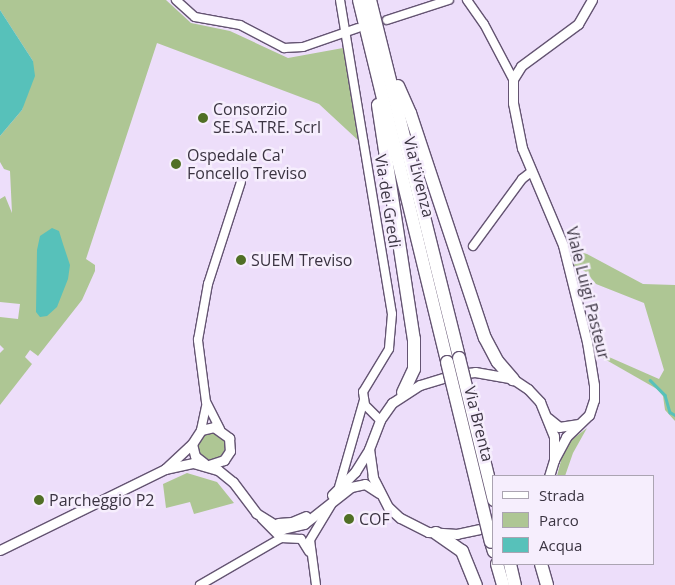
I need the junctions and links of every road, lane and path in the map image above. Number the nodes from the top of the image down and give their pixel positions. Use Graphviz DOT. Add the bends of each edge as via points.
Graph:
graph roads {
  1 [pos="176,0"];
  2 [pos="340,0"];
  3 [pos="359,0"];
  4 [pos="370,0"];
  5 [pos="449,0"];
  6 [pos="467,0"];
  7 [pos="592,0"];
  8 [pos="387,20"];
  9 [pos="358,28"];
  10 [pos="346,32"];
  11 [pos="378,55"];
  12 [pos="513,79"];
  13 [pos="531,172"];
  14 [pos="241,182"];
  15 [pos="473,246"];
  16 [pos="453,360"];
  17 [pos="513,379"];
  18 [pos="403,394"];
  19 [pos="364,400"];
  20 [pos="206,402"];
  21 [pos="547,416"];
  22 [pos="380,420"];
  23 [pos="581,423"];
  24 [pos="220,429"];
  25 [pos="201,430"];
  26 [pos="192,444"];
  27 [pos="369,449"];
  28 [pos="227,457"];
  29 [pos="554,460"];
  30 [pos="206,464"];
  31 [pos="165,469"];
  32 [pos="549,475"];
  33 [pos="233,482"];
  34 [pos="338,489"];
  35 [pos="379,493"];
  36 [pos="492,493"];
  37 [pos="334,501"];
  38 [pos="260,517"];
  39 [pos="492,526"];
  40 [pos="436,533"];
  41 [pos="281,538"];
  42 [pos="492,547"];
  43 [pos="0,550"];
  44 [pos="310,556"];
  45 [pos="497,565"];
  46 [pos="510,565"];
  47 [pos="541,565"];
  48 [pos="200,585"];
  49 [pos="316,585"];
  50 [pos="476,585"];
  51 [pos="503,585"];
  52 [pos="515,585"];
  53 [pos="547,585"];
  1 -- 10 [label="street" via="195,17 240,25 284,48 303,47"];
  2 -- 10 [label="street, Via dei Gredi"];
  3 -- 11 [label="highway, Via Livenza"];
  4 -- 11 [label="highway, Via Livenza"];
  5 -- 8 [label="street"];
  6 -- 12 [label="street" via="484,24"];
  7 -- 12 [label="street" via="578,24 531,57"];
  9 -- 10 [label="street"];
  10 -- 19 [label="street, Via dei Gredi" via="393,321 389,349 364,389"];
  11 -- 16 [label="highway, Via Livenza"];
  11 -- 17 [label="highway" via="410,113 485,338 498,362"];
  11 -- 18 [label="highway" via="414,339 414,369"];
  12 -- 13 [label="street, Viale Luigi Pasteur" via="513,103"];
  13 -- 15 [label="street" via="522,178"];
  13 -- 23 [label="street, Viale Luigi Pasteur" via="559,234 587,342 594,400 589,415"];
  14 -- 20 [label="street" via="208,284 200,324 198,340"];
  16 -- 36 [label="highway, Via Brenta, bridge"];
  16 -- 42 [label="highway, Via Brenta, bridge"];
  17 -- 18 [label="street" via="494,374 466,373 438,379"];
  17 -- 21 [label="street" via="528,389"];
  18 -- 22 [label="street"];
  19 -- 22 [label="street"];
  19 -- 34 [label="street, Via dei Gredi"];
  20 -- 24 [label="street"];
  20 -- 25 [label="street"];
  21 -- 23 [label="street" via="559,427"];
  21 -- 29 [label="street" via="554,436"];
  22 -- 27 [label="street"];
  23 -- 29 [label="street, Viale Luigi Pasteur" via="566,437"];
  24 -- 25 [label="street"];
  24 -- 28 [label="street" via="230,444"];
  25 -- 26 [label="street"];
  26 -- 30 [label="street" via="195,456"];
  26 -- 31 [label="street"];
  27 -- 34 [label="street" via="355,472"];
  27 -- 35 [label="street"];
  28 -- 30 [label="street" via="219,463"];
  28 -- 33 [label="street"];
  29 -- 32 [label="street"];
  30 -- 31 [label="street" via="188,463"];
  30 -- 33 [label="street"];
  31 -- 43 [label="street"];
  33 -- 38 [label="street"];
  34 -- 38 [label="street" via="310,514 292,522 280,523"];
  35 -- 37 [label="street" via="370,486 358,485"];
  35 -- 40 [label="street" via="400,518"];
  37 -- 38 [label="street" via="292,528 277,528"];
  37 -- 44 [label="street" via="312,534"];
  38 -- 41 [label="street"];
  39 -- 40 [label="street" via="467,532"];
  40 -- 50 [label="highway" via="462,551"];
  41 -- 44 [label="street" via="301,539"];
  41 -- 48 [label="street"];
  44 -- 49 [label="street"];
  45 -- 51 [label="highway"];
  46 -- 52 [label="highway"];
  47 -- 53 [label="highway"];
}
